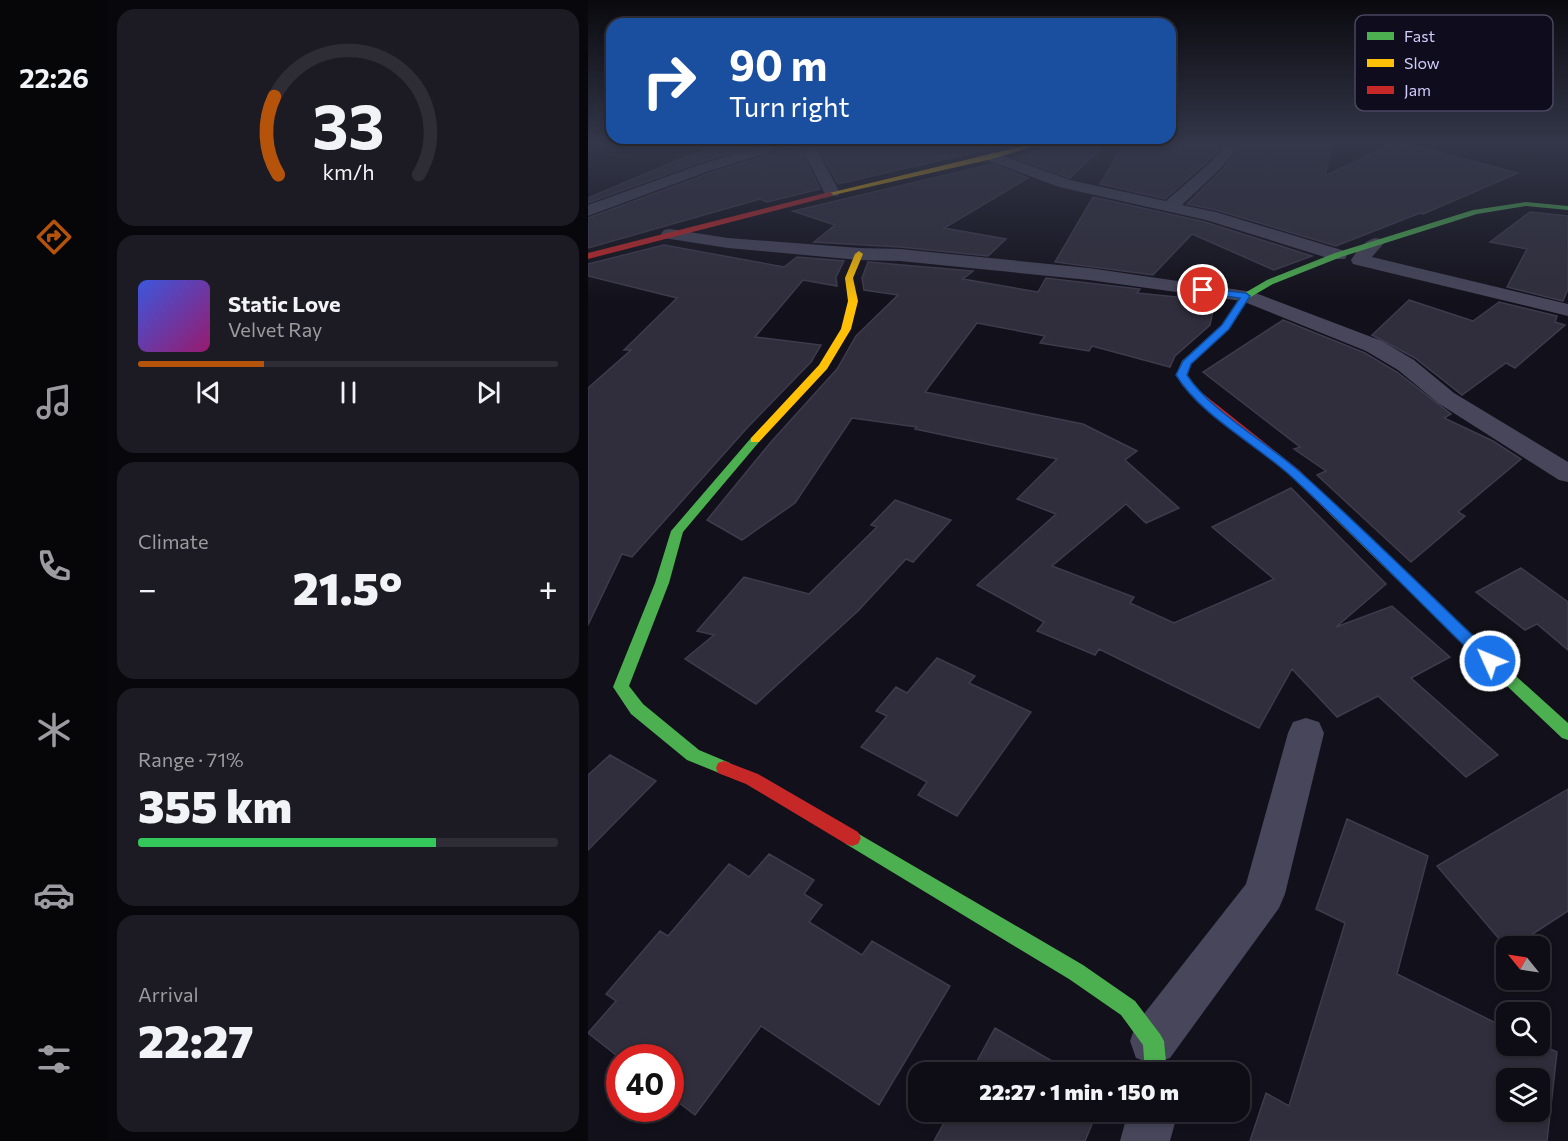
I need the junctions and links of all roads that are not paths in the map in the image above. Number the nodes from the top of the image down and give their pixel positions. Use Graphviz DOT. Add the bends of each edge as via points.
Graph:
graph roads {
  1 [pos="625,197"];
  2 [pos="815,197"];
  3 [pos="1129,197"];
  4 [pos="1181,197"];
  5 [pos="1171,206"];
  6 [pos="1568,208"];
  7 [pos="588,211"];
  8 [pos="670,234"];
  9 [pos="1375,243"];
  10 [pos="859,254"];
  11 [pos="1338,255"];
  12 [pos="588,256"];
  13 [pos="1246,296"];
  14 [pos="1568,310"];
  15 [pos="1568,474"];
  16 [pos="1306,733"];
  17 [pos="1568,734"];
  18 [pos="1155,1057"];
  19 [pos="1150,1122"];
  20 [pos="1145,1141"];
  1 -- 7 [label="street"];
  2 -- 8 [label="street"];
  3 -- 5 [label="street"];
  4 -- 5 [label="street"];
  5 -- 11 [label="street"];
  6 -- 9 [label="street" via="1511,205"];
  8 -- 10 [label="street"];
  8 -- 12 [label="street"];
  9 -- 11 [label="street"];
  9 -- 14 [label="street" via="1360,260"];
  10 -- 13 [label="street" via="1089,274"];
  10 -- 18 [label="street" via="849,278 853,301 846,329 823,367 677,531 662,583 621,687 637,710 693,754 752,779 1076,972 1128,1008"];
  11 -- 13 [label="street" via="1270,282"];
  13 -- 15 [label="street" via="1374,346 1406,365 1446,398"];
  13 -- 17 [label="street" via="1225,327 1186,363 1181,375 1187,384 1295,473"];
  16 -- 18 [label="street" via="1264,894"];
  19 -- 20 [label="street"];
}
